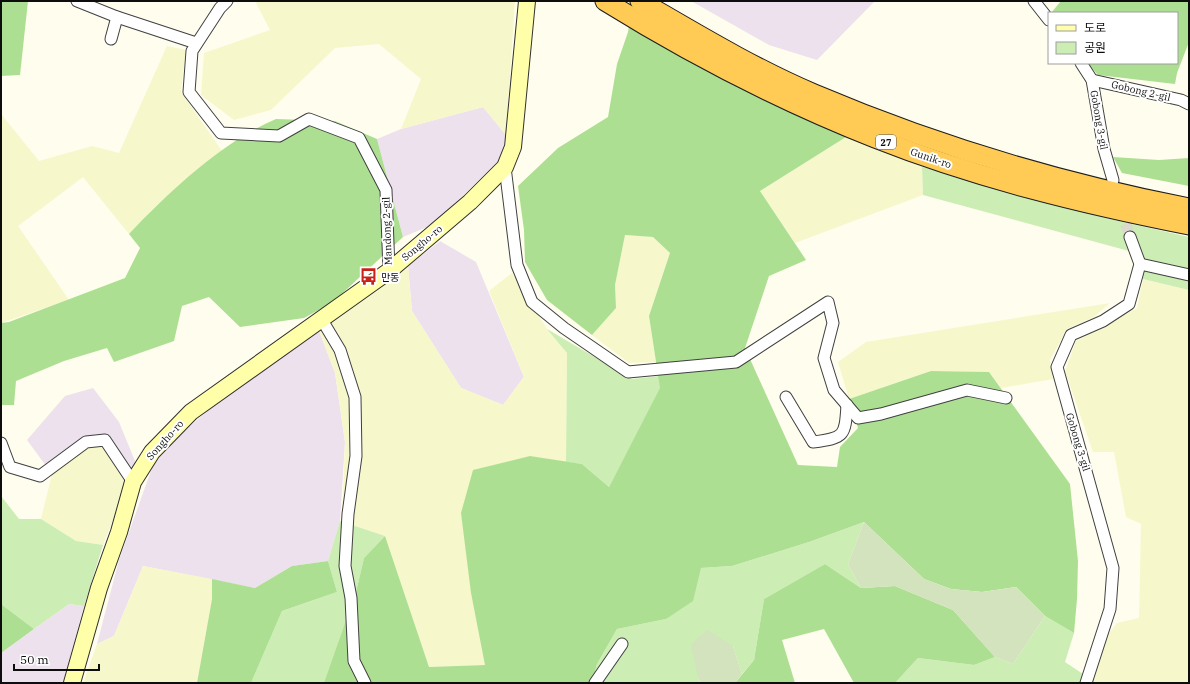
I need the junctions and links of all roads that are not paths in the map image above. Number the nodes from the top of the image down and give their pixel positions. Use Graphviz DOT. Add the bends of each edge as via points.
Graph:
graph roads {
  1 [pos="77,1"];
  2 [pos="227,1"];
  3 [pos="526,1"];
  4 [pos="605,1"];
  5 [pos="640,1"];
  6 [pos="1034,1"];
  7 [pos="117,17"];
  8 [pos="1048,19"];
  9 [pos="111,39"];
  10 [pos="196,43"];
  11 [pos="1082,64"];
  12 [pos="1092,80"];
  13 [pos="1189,104"];
  14 [pos="505,167"];
  15 [pos="1113,180"];
  16 [pos="1189,208"];
  17 [pos="1189,225"];
  18 [pos="1130,237"];
  19 [pos="1140,264"];
  20 [pos="389,271"];
  21 [pos="1189,275"];
  22 [pos="322,320"];
  23 [pos="786,397"];
  24 [pos="1006,398"];
  25 [pos="846,405"];
  26 [pos="1,443"];
  27 [pos="133,482"];
  28 [pos="622,644"];
  29 [pos="72,683"];
  30 [pos="365,683"];
  31 [pos="595,683"];
  32 [pos="1086,683"];
  1 -- 7 [label="street"];
  2 -- 10 [label="street, Mandong 2-gil"];
  3 -- 14 [label="main road, Songho-ro" via="513,147"];
  4 -- 17 [label="highway, Gunik-ro / 27" via="783,98 876,138 962,168 1061,196"];
  5 -- 16 [label="highway, Gunik-ro / 27" via="734,55 813,94 904,129 1006,164 1136,198"];
  6 -- 8 [label="street"];
  7 -- 9 [label="street"];
  7 -- 10 [label="street"];
  10 -- 20 [label="street, Mandong 2-gil" via="192,52 190,92 221,133 279,136 309,119 359,138 386,190"];
  11 -- 12 [label="street, Gobong 3-gil"];
  12 -- 13 [label="street, Gobong 2-gil"];
  12 -- 15 [label="street, Gobong 3-gil" via="1104,149"];
  14 -- 20 [label="main road, Songho-ro" via="470,202"];
  14 -- 25 [label="street" via="517,265 532,302 564,328 628,372 736,362 828,302 833,323 824,358 834,390"];
  18 -- 19 [label="street"];
  19 -- 21 [label="street"];
  19 -- 32 [label="street, Gobong 3-gil" via="1128,304 1103,321 1071,335 1057,367 1113,568 1110,610"];
  20 -- 22 [label="main road, Songho-ro"];
  22 -- 27 [label="main road, Songho-ro" via="191,412 152,452"];
  22 -- 30 [label="street" via="340,350 355,397 356,456 348,514 345,566 351,598 354,661"];
  23 -- 25 [label="street" via="813,442 839,436 846,428"];
  24 -- 25 [label="street" via="967,390 858,418"];
  26 -- 27 [label="street" via="10,467 40,476 86,442 105,440"];
  27 -- 29 [label="main road, Songho-ro"];
  28 -- 31 [label="street"];
}
